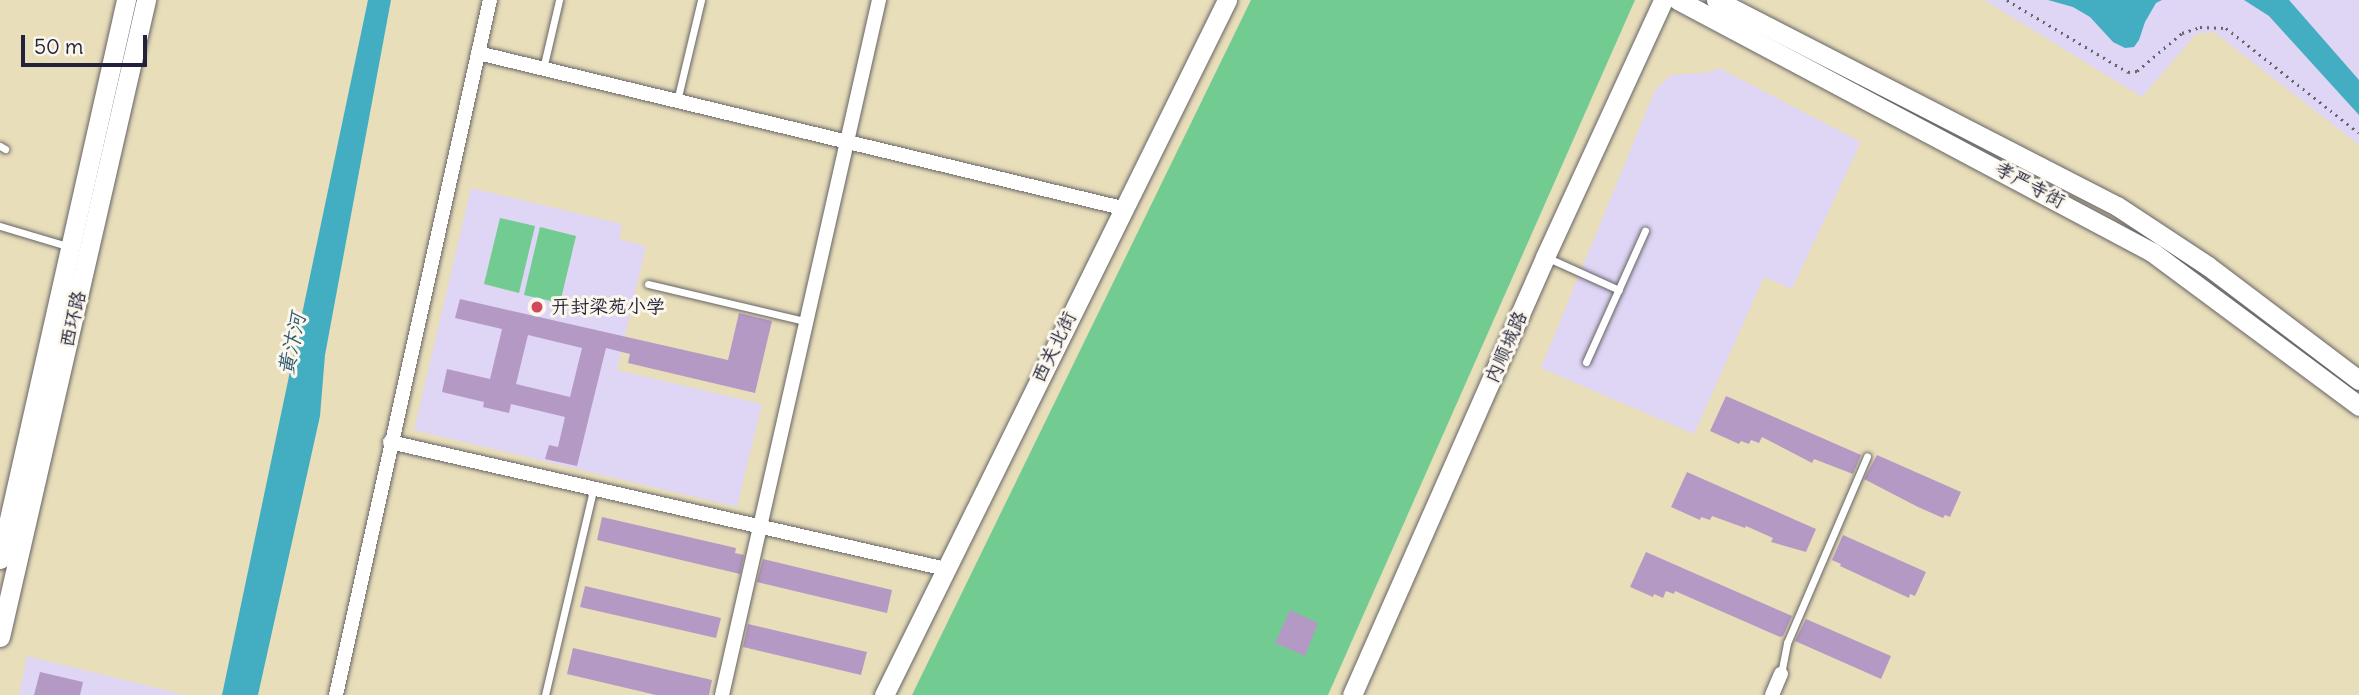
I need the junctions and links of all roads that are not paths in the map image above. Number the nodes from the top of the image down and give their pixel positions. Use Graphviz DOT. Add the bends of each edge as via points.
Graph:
graph roads {
  1 [pos="126,0"];
  2 [pos="146,0"];
  3 [pos="490,0"];
  4 [pos="559,0"];
  5 [pos="701,0"];
  6 [pos="879,0"];
  7 [pos="1227,0"];
  8 [pos="1663,0"];
  9 [pos="1678,0"];
  10 [pos="1716,0"];
  11 [pos="478,53"];
  12 [pos="543,69"];
  13 [pos="677,101"];
  14 [pos="846,142"];
  15 [pos="1122,208"];
  16 [pos="0,226"];
  17 [pos="1645,231"];
  18 [pos="71,247"];
  19 [pos="1545,257"];
  20 [pos="648,284"];
  21 [pos="1619,290"];
  22 [pos="805,321"];
  23 [pos="1586,362"];
  24 [pos="2359,380"];
  25 [pos="2359,406"];
  26 [pos="390,442"];
  27 [pos="1867,456"];
  28 [pos="593,491"];
  29 [pos="761,528"];
  30 [pos="0,559"];
  31 [pos="946,569"];
  32 [pos="0,637"];
  33 [pos="1781,674"];
  34 [pos="336,695"];
  35 [pos="545,695"];
  36 [pos="722,695"];
  37 [pos="884,695"];
  38 [pos="1352,695"];
  39 [pos="1772,695"];
  1 -- 18 [label="street, 西环路"];
  2 -- 32 [label="street, 西环路"];
  3 -- 11 [label="street"];
  4 -- 12 [label="lane"];
  5 -- 13 [label="lane"];
  6 -- 14 [label="street"];
  7 -- 15 [label="street, 西关北街"];
  8 -- 19 [label="street, 内顺城路"];
  9 -- 25 [label="street, 孝严寺街" via="2110,227 2195,282"];
  10 -- 24 [label="street, 孝严寺街" via="2117,206 2208,266"];
  11 -- 12 [label="street"];
  11 -- 26 [label="street"];
  12 -- 13 [label="street"];
  13 -- 14 [label="street"];
  14 -- 15 [label="street"];
  14 -- 22 [label="street"];
  15 -- 31 [label="street, 西关北街"];
  16 -- 18 [label="lane"];
  17 -- 21 [label="lane"];
  18 -- 30 [label="street, 西环路"];
  19 -- 21 [label="lane"];
  19 -- 38 [label="street, 内顺城路"];
  20 -- 22 [label="lane"];
  21 -- 23 [label="lane"];
  22 -- 29 [label="street"];
  26 -- 28 [label="street"];
  26 -- 34 [label="street"];
  27 -- 33 [label="lane" via="1787,643"];
  28 -- 29 [label="street"];
  28 -- 35 [label="lane"];
  29 -- 31 [label="street"];
  29 -- 36 [label="street"];
  31 -- 37 [label="street, 西关北街"];
  33 -- 39 [label="street"];
}
